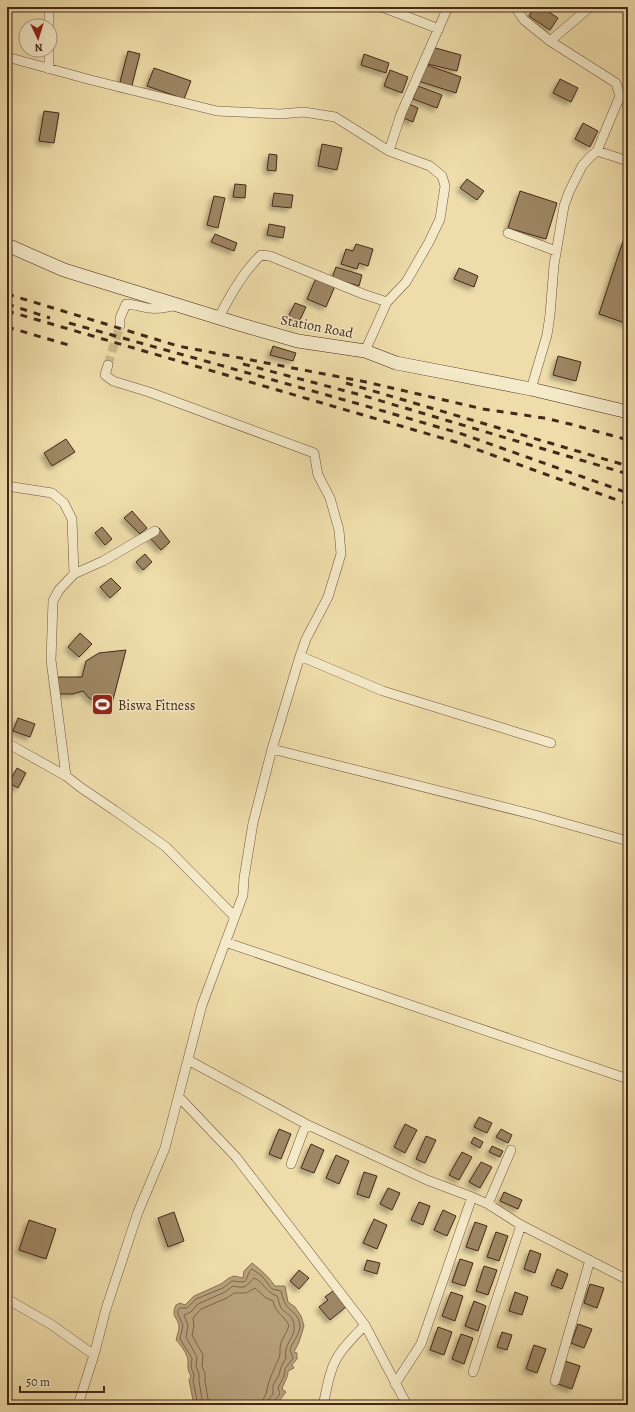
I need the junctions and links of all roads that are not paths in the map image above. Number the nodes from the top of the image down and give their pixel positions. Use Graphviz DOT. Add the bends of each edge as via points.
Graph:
graph roads {
  1 [pos="49,7"];
  2 [pos="382,7"];
  3 [pos="448,7"];
  4 [pos="515,7"];
  5 [pos="590,7"];
  6 [pos="49,18"];
  7 [pos="439,29"];
  8 [pos="550,41"];
  9 [pos="7,57"];
  10 [pos="49,58"];
  11 [pos="49,69"];
  12 [pos="389,151"];
  13 [pos="597,151"];
  14 [pos="628,161"];
  15 [pos="508,233"];
  16 [pos="7,245"];
  17 [pos="556,251"];
  18 [pos="388,302"];
  19 [pos="176,305"];
  20 [pos="219,317"];
  21 [pos="120,325"];
  22 [pos="365,351"];
  23 [pos="108,365"];
  24 [pos="531,389"];
  25 [pos="628,412"];
  26 [pos="7,486"];
  27 [pos="155,532"];
  28 [pos="74,574"];
  29 [pos="300,656"];
  30 [pos="7,743"];
  31 [pos="551,743"];
  32 [pos="272,748"];
  33 [pos="66,776"];
  34 [pos="628,841"];
  35 [pos="234,917"];
  36 [pos="225,942"];
  37 [pos="188,1060"];
  38 [pos="628,1079"];
  39 [pos="178,1097"];
  40 [pos="306,1124"];
  41 [pos="511,1150"];
  42 [pos="291,1164"];
  43 [pos="472,1197"];
  44 [pos="488,1204"];
  45 [pos="521,1225"];
  46 [pos="590,1260"];
  47 [pos="628,1280"];
  48 [pos="7,1299"];
  49 [pos="365,1325"];
  50 [pos="94,1355"];
  51 [pos="473,1372"];
  52 [pos="555,1381"];
  53 [pos="394,1384"];
  54 [pos="78,1405"];
  55 [pos="323,1405"];
  56 [pos="407,1405"];
  1 -- 6 [label="street"];
  2 -- 7 [label="street"];
  3 -- 7 [label="street"];
  4 -- 8 [label="street" via="524,20"];
  5 -- 8 [label="street"];
  7 -- 12 [label="street" via="400,114"];
  8 -- 13 [label="street" via="616,83 620,96"];
  9 -- 11 [label="street"];
  10 -- 11 [label="street"];
  11 -- 12 [label="street" via="217,111 280,114 304,112 335,117"];
  12 -- 18 [label="street" via="430,166 442,176 445,186 440,219 429,242 406,282"];
  13 -- 14 [label="street"];
  13 -- 17 [label="street" via="586,162 569,192"];
  15 -- 17 [label="street"];
  16 -- 19 [label="street, Station Road" via="64,270"];
  17 -- 24 [label="street" via="547,336"];
  18 -- 20 [label="street" via="270,256 261,255 254,261"];
  18 -- 22 [label="street"];
  19 -- 20 [label="street, Station Road"];
  19 -- 21 [label="street" via="144,308 126,304"];
  20 -- 22 [label="street, Station Road" via="298,341"];
  22 -- 24 [label="street, Station Road" via="396,363"];
  23 -- 29 [label="street" via="106,375 113,381 314,453 318,475 330,498 339,530 340,554 328,597"];
  24 -- 25 [label="street, Station Road"];
  26 -- 28 [label="street" via="52,493 64,503 72,519"];
  27 -- 28 [label="street"];
  28 -- 33 [label="street" via="53,601 52,615 51,660"];
  29 -- 31 [label="street" via="383,691"];
  29 -- 32 [label="street"];
  30 -- 33 [label="street"];
  32 -- 34 [label="street"];
  32 -- 35 [label="street" via="253,823 243,895"];
  33 -- 35 [label="street" via="166,848"];
  35 -- 36 [label="street"];
  36 -- 37 [label="street" via="202,1005"];
  36 -- 38 [label="street"];
  37 -- 39 [label="street"];
  37 -- 40 [label="street"];
  39 -- 49 [label="street" via="236,1157"];
  39 -- 50 [label="street" via="165,1148 138,1212 106,1309"];
  40 -- 42 [label="street"];
  40 -- 43 [label="street" via="427,1180"];
  41 -- 44 [label="street"];
  43 -- 44 [label="street"];
  43 -- 53 [label="street" via="421,1344"];
  44 -- 45 [label="street"];
  45 -- 46 [label="street"];
  45 -- 51 [label="street"];
  46 -- 47 [label="street"];
  46 -- 52 [label="street"];
  48 -- 50 [label="street" via="52,1325"];
  49 -- 53 [label="street"];
  49 -- 55 [label="street" via="336,1359"];
  50 -- 54 [label="street"];
  53 -- 56 [label="street"];
}
